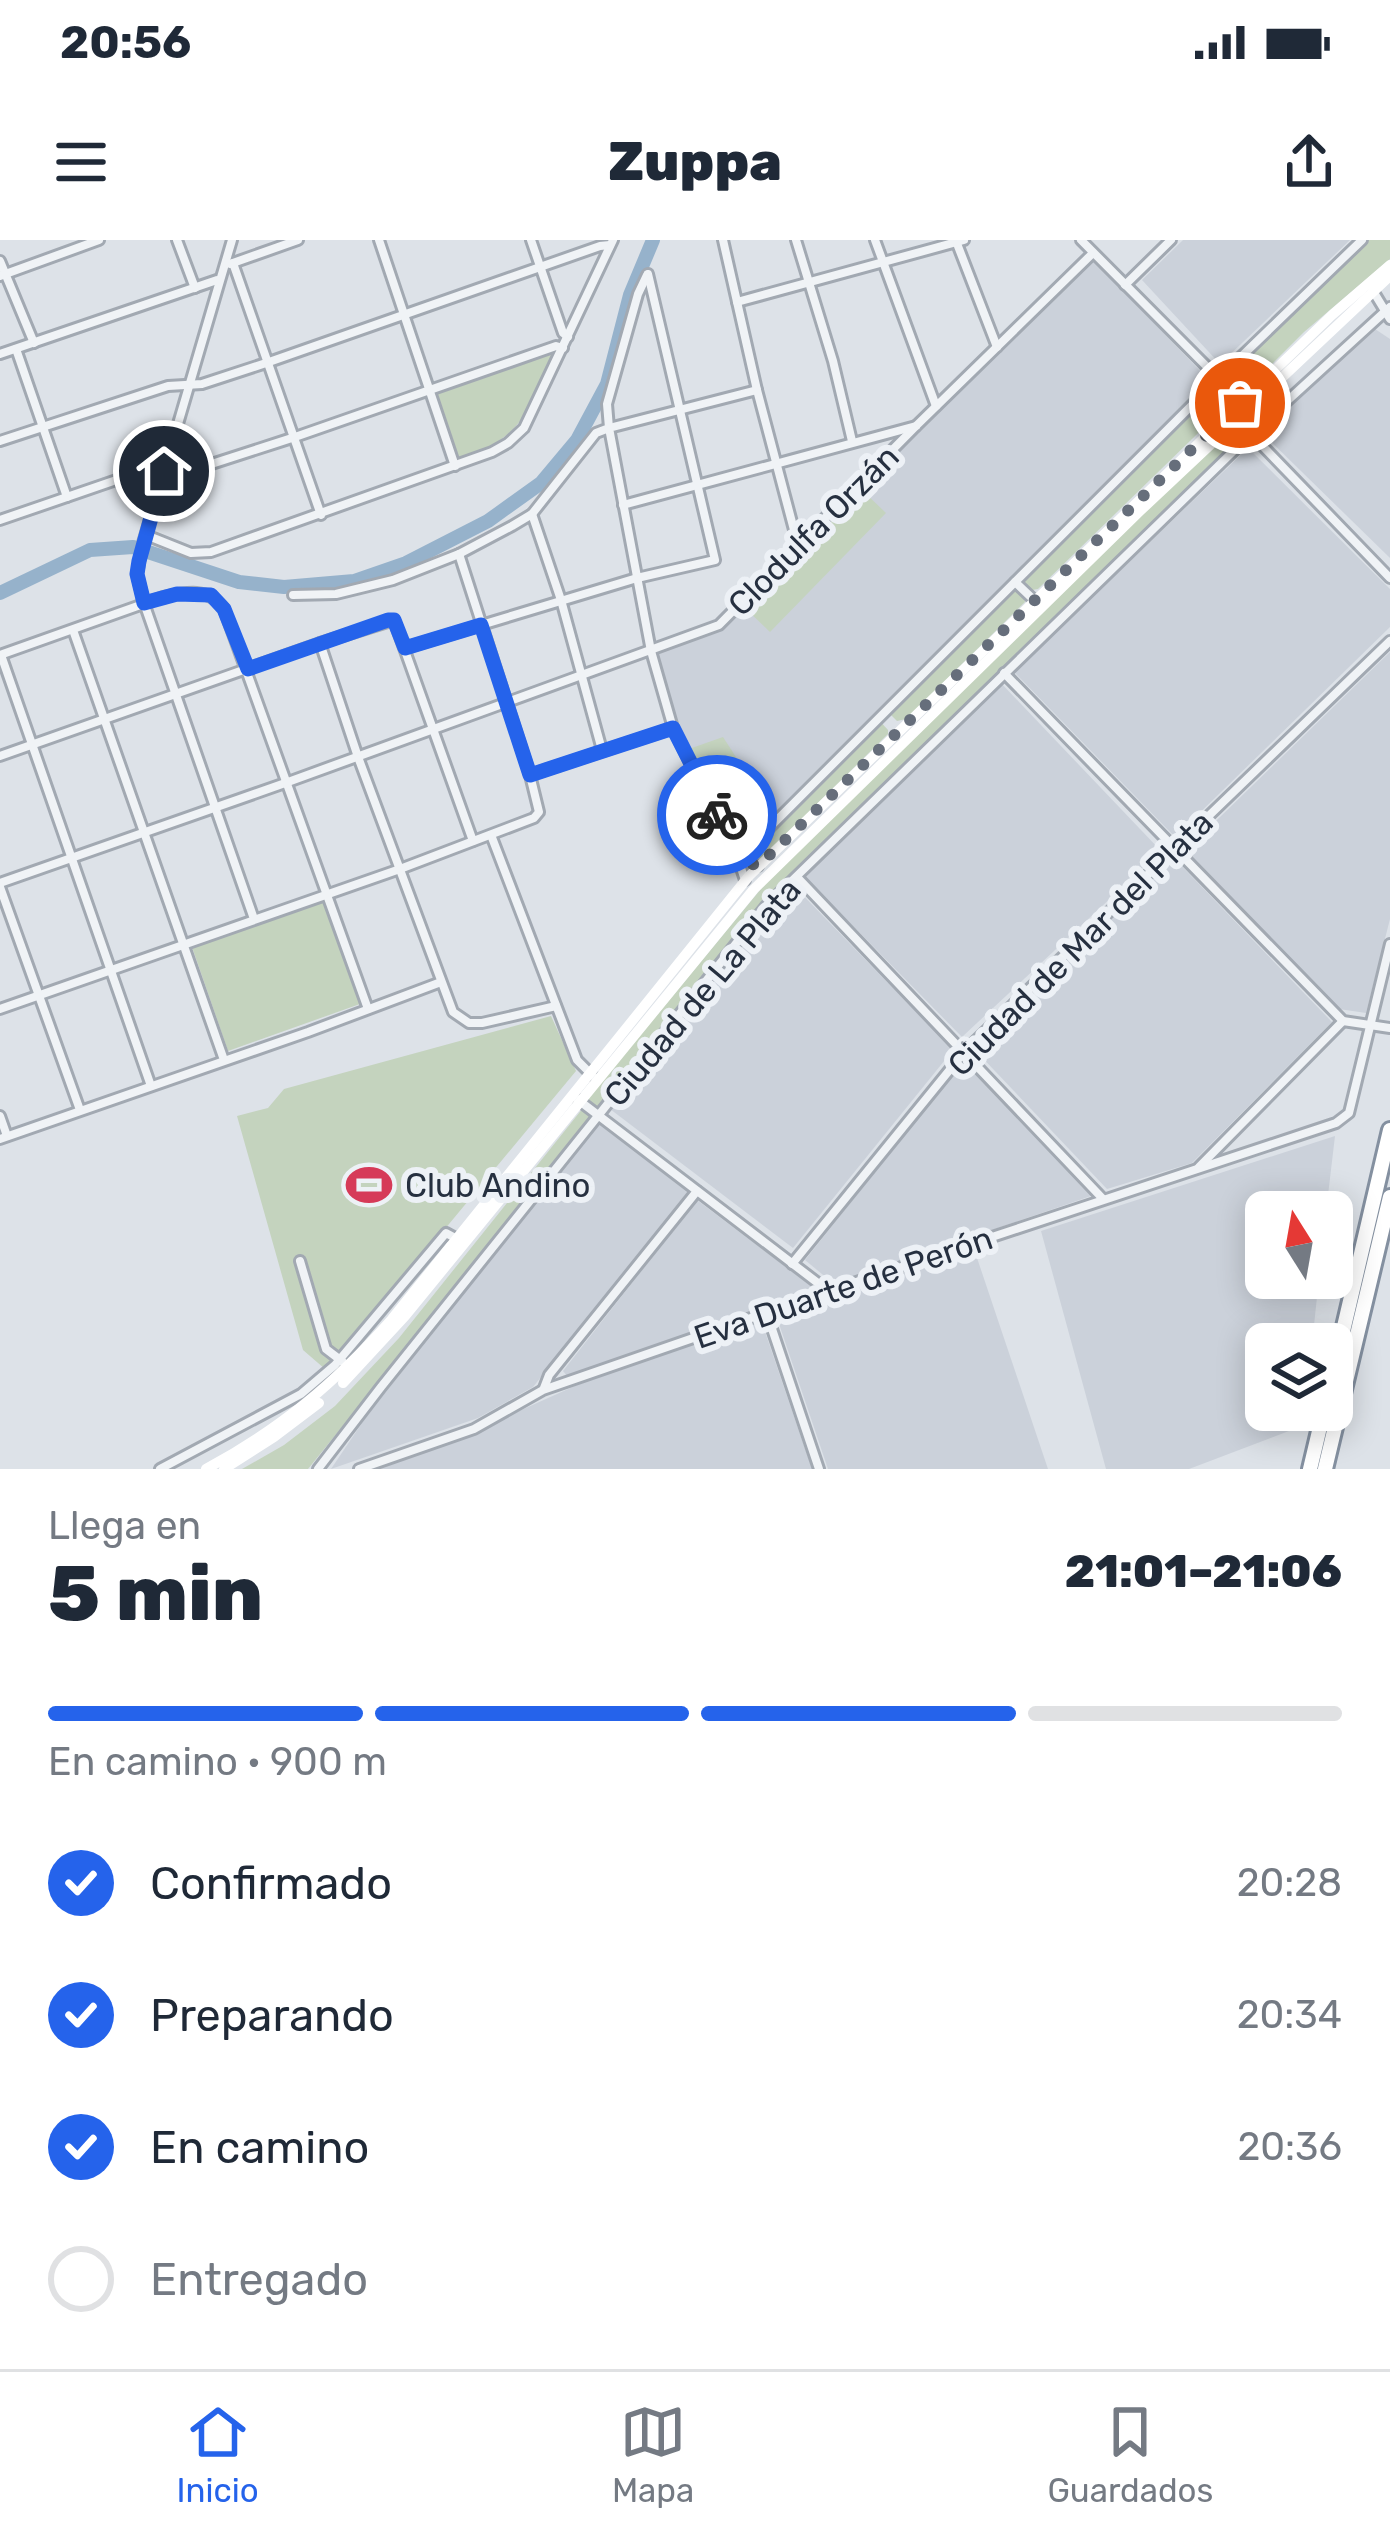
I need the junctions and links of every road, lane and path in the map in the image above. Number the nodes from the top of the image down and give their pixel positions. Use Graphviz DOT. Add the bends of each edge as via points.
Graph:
graph roads {
  1 [pos="99,240"];
  2 [pos="177,240"];
  3 [pos="232,240"];
  4 [pos="298,240"];
  5 [pos="379,240"];
  6 [pos="531,240"];
  7 [pos="723,240"];
  8 [pos="796,240"];
  9 [pos="875,240"];
  10 [pos="1081,240"];
  11 [pos="1171,240"];
  12 [pos="1362,240"];
  13 [pos="958,241"];
  14 [pos="612,243"];
  15 [pos="1093,253"];
  16 [pos="0,261"];
  17 [pos="883,262"];
  18 [pos="228,265"];
  19 [pos="1390,265"];
  20 [pos="540,268"];
  21 [pos="2,275"];
  22 [pos="1390,276"];
  23 [pos="218,280"];
  24 [pos="810,282"];
  25 [pos="1125,285"];
  26 [pos="195,288"];
  27 [pos="1373,291"];
  28 [pos="736,302"];
  29 [pos="1388,312"];
  30 [pos="404,314"];
  31 [pos="568,338"];
  32 [pos="34,343"];
  33 [pos="997,347"];
  34 [pos="563,348"];
  35 [pos="16,349"];
  36 [pos="0,354"];
  37 [pos="269,362"];
  38 [pos="1218,379"];
  39 [pos="188,384"];
  40 [pos="757,390"];
  41 [pos="430,391"];
  42 [pos="936,406"];
  43 [pos="1241,407"];
  44 [pos="681,411"];
  45 [pos="916,426"];
  46 [pos="43,427"];
  47 [pos="609,428"];
  48 [pos="1251,434"];
  49 [pos="295,437"];
  50 [pos="0,441"];
  51 [pos="853,441"];
  52 [pos="776,463"];
  53 [pos="454,466"];
  54 [pos="163,476"];
  55 [pos="698,485"];
  56 [pos="67,497"];
  57 [pos="623,505"];
  58 [pos="532,514"];
  59 [pos="321,515"];
  60 [pos="0,520"];
  61 [pos="144,539"];
  62 [pos="798,544"];
  63 [pos="459,554"];
  64 [pos="637,578"];
  65 [pos="1390,578"];
  66 [pos="1015,583"];
  67 [pos="292,595"];
  68 [pos="561,600"];
  69 [pos="1035,601"];
  70 [pos="144,603"];
  71 [pos="481,625"];
  72 [pos="73,629"];
  73 [pos="1390,641"];
  74 [pos="320,643"];
  75 [pos="405,648"];
  76 [pos="651,652"];
  77 [pos="0,655"];
  78 [pos="248,669"];
  79 [pos="1004,673"];
  80 [pos="582,676"];
  81 [pos="176,695"];
  82 [pos="506,704"];
  83 [pos="103,720"];
  84 [pos="673,728"];
  85 [pos="432,730"];
  86 [pos="31,745"];
  87 [pos="602,750"];
  88 [pos="0,756"];
  89 [pos="358,757"];
  90 [pos="530,775"];
  91 [pos="288,782"];
  92 [pos="216,808"];
  93 [pos="143,832"];
  94 [pos="491,835"];
  95 [pos="473,841"];
  96 [pos="1174,848"];
  97 [pos="72,859"];
  98 [pos="738,859"];
  99 [pos="758,866"];
  100 [pos="400,869"];
  101 [pos="796,877"];
  102 [pos="745,881"];
  103 [pos="0,885"];
  104 [pos="328,893"];
  105 [pos="254,920"];
  106 [pos="1390,944"];
  107 [pos="183,945"];
  108 [pos="110,970"];
  109 [pos="441,982"];
  110 [pos="39,995"];
  111 [pos="556,1006"];
  112 [pos="0,1009"];
  113 [pos="368,1009"];
  114 [pos="1343,1021"];
  115 [pos="1369,1024"];
  116 [pos="1390,1028"];
  117 [pos="965,1051"];
  118 [pos="224,1060"];
  119 [pos="594,1077"];
  120 [pos="151,1086"];
  121 [pos="576,1099"];
  122 [pos="80,1110"];
  123 [pos="598,1115"];
  124 [pos="0,1116"];
  125 [pos="1390,1130"];
  126 [pos="4,1137"];
  127 [pos="1198,1168"];
  128 [pos="697,1192"];
  129 [pos="1390,1197"];
  130 [pos="1103,1198"];
  131 [pos="300,1261"];
  132 [pos="792,1264"];
  133 [pos="829,1291"];
  134 [pos="767,1314"];
  135 [pos="1345,1323"];
  136 [pos="344,1363"];
  137 [pos="543,1390"];
  138 [pos="1319,1431"];
  139 [pos="160,1469"];
  140 [pos="206,1469"];
  141 [pos="224,1469"];
  142 [pos="318,1469"];
  143 [pos="358,1469"];
  144 [pos="819,1469"];
  145 [pos="1310,1469"];
  146 [pos="1325,1469"];
  1 -- 21 [label="street"];
  2 -- 26 [label="street"];
  3 -- 18 [label="street"];
  4 -- 18 [label="street"];
  5 -- 30 [label="street"];
  6 -- 20 [label="street"];
  7 -- 28 [label="street"];
  8 -- 24 [label="street"];
  9 -- 17 [label="street"];
  10 -- 15 [label="street"];
  11 -- 25 [label="street"];
  12 -- 38 [label="street"];
  13 -- 17 [label="street"];
  13 -- 33 [label="street"];
  14 -- 20 [label="street"];
  14 -- 31 [label="street"];
  15 -- 25 [label="street"];
  15 -- 33 [label="street, Clodulfa Orzán"];
  16 -- 21 [label="street"];
  17 -- 24 [label="street"];
  17 -- 42 [label="street"];
  18 -- 23 [label="street"];
  18 -- 37 [label="street"];
  19 -- 43 [label="main road"];
  20 -- 30 [label="street"];
  20 -- 31 [label="street"];
  21 -- 32 [label="street"];
  22 -- 27 [label="main road"];
  23 -- 26 [label="street"];
  23 -- 39 [label="street"];
  24 -- 28 [label="street"];
  24 -- 51 [label="street"];
  25 -- 38 [label="street"];
  26 -- 32 [label="street"];
  27 -- 29 [label="street"];
  27 -- 43 [label="main road"];
  28 -- 40 [label="street"];
  29 -- 48 [label="street, Ciudad de La Plata"];
  30 -- 37 [label="street"];
  30 -- 41 [label="street"];
  31 -- 34 [label="street"];
  32 -- 35 [label="street"];
  33 -- 42 [label="street, Clodulfa Orzán"];
  34 -- 41 [label="street"];
  34 -- 53 [label="street" via="524,428"];
  35 -- 36 [label="street"];
  35 -- 46 [label="street"];
  37 -- 39 [label="street"];
  37 -- 49 [label="street"];
  38 -- 43 [label="street"];
  38 -- 66 [label="street"];
  39 -- 46 [label="street"];
  39 -- 54 [label="street"];
  40 -- 44 [label="street"];
  40 -- 52 [label="street"];
  41 -- 49 [label="street"];
  41 -- 53 [label="street"];
  42 -- 45 [label="street, Clodulfa Orzán"];
  43 -- 48 [label="street"];
  43 -- 69 [label="main road"];
  43 -- 119 [label="main road" via="754,889"];
  44 -- 47 [label="street"];
  44 -- 47 [label="street" via="648,274 607,404"];
  44 -- 55 [label="street"];
  45 -- 51 [label="street"];
  45 -- 62 [label="street, Clodulfa Orzán"];
  46 -- 50 [label="street"];
  46 -- 56 [label="street"];
  47 -- 57 [label="street"];
  47 -- 58 [label="street"];
  48 -- 65 [label="street"];
  48 -- 79 [label="street, Ciudad de La Plata"];
  49 -- 54 [label="street"];
  49 -- 59 [label="street"];
  51 -- 52 [label="street"];
  52 -- 55 [label="street"];
  52 -- 62 [label="street"];
  53 -- 59 [label="street"];
  54 -- 56 [label="street" via="134,475"];
  54 -- 61 [label="street"];
  55 -- 57 [label="street"];
  55 -- 64 [label="street" via="715,560"];
  56 -- 60 [label="street"];
  57 -- 64 [label="street"];
  58 -- 63 [label="street"];
  58 -- 68 [label="street"];
  59 -- 61 [label="street" via="200,554"];
  61 -- 70 [label="street" via="137,574"];
  62 -- 76 [label="street, Clodulfa Orzán" via="719,625"];
  63 -- 67 [label="street" via="362,589"];
  63 -- 71 [label="street"];
  64 -- 68 [label="street"];
  64 -- 76 [label="street"];
  66 -- 69 [label="street"];
  66 -- 98 [label="street"];
  68 -- 71 [label="street"];
  68 -- 80 [label="street"];
  69 -- 99 [label="main road"];
  70 -- 72 [label="street"];
  70 -- 78 [label="street" via="211,595"];
  70 -- 81 [label="street"];
  71 -- 75 [label="street"];
  71 -- 82 [label="street"];
  72 -- 77 [label="street"];
  72 -- 83 [label="street"];
  73 -- 96 [label="street, Ciudad de Mar del Plata"];
  74 -- 75 [label="street" via="394,620"];
  74 -- 78 [label="street"];
  74 -- 89 [label="street"];
  75 -- 85 [label="street"];
  76 -- 80 [label="street, Clodulfa Orzán"];
  76 -- 84 [label="street"];
  77 -- 86 [label="street"];
  78 -- 81 [label="street"];
  78 -- 91 [label="street"];
  79 -- 96 [label="street"];
  79 -- 101 [label="street, Ciudad de La Plata"];
  80 -- 82 [label="street, Clodulfa Orzán"];
  80 -- 87 [label="street"];
  81 -- 83 [label="street"];
  81 -- 92 [label="street"];
  82 -- 85 [label="street, Clodulfa Orzán"];
  82 -- 90 [label="street"];
  83 -- 86 [label="street"];
  83 -- 93 [label="street"];
  84 -- 87 [label="street"];
  84 -- 98 [label="street"];
  85 -- 89 [label="street, Clodulfa Orzán"];
  85 -- 95 [label="street"];
  86 -- 88 [label="street"];
  86 -- 97 [label="street"];
  87 -- 90 [label="street"];
  89 -- 91 [label="street, Clodulfa Orzán"];
  89 -- 100 [label="street"];
  90 -- 94 [label="street" via="539,812"];
  91 -- 92 [label="street, Clodulfa Orzán"];
  91 -- 104 [label="street"];
  92 -- 93 [label="street, Clodulfa Orzán"];
  92 -- 105 [label="street"];
  93 -- 97 [label="street, Clodulfa Orzán"];
  93 -- 107 [label="street"];
  94 -- 95 [label="street"];
  94 -- 111 [label="street"];
  95 -- 100 [label="street"];
  96 -- 114 [label="street"];
  96 -- 117 [label="street, Ciudad de Mar del Plata"];
  97 -- 103 [label="street, Clodulfa Orzán"];
  97 -- 108 [label="street"];
  98 -- 99 [label="street"];
  98 -- 102 [label="street"];
  99 -- 102 [label="main road"];
  100 -- 104 [label="street"];
  100 -- 109 [label="street"];
  101 -- 117 [label="street"];
  101 -- 123 [label="street, Ciudad de La Plata"];
  102 -- 119 [label="main road"];
  103 -- 110 [label="street"];
  104 -- 105 [label="street"];
  104 -- 113 [label="street"];
  105 -- 107 [label="street"];
  106 -- 115 [label="street"];
  107 -- 108 [label="street"];
  107 -- 118 [label="street"];
  108 -- 110 [label="street"];
  108 -- 120 [label="street"];
  109 -- 111 [label="street" via="454,1012 469,1023"];
  109 -- 113 [label="street"];
  110 -- 112 [label="street"];
  110 -- 122 [label="street"];
  111 -- 119 [label="street" via="577,1060"];
  113 -- 118 [label="street"];
  114 -- 115 [label="street"];
  114 -- 127 [label="street"];
  115 -- 116 [label="street"];
  115 -- 127 [label="street, Eva Duarte de Perón" via="1349,1113"];
  117 -- 130 [label="street"];
  117 -- 132 [label="street, Ciudad de Mar del Plata"];
  118 -- 120 [label="street"];
  119 -- 121 [label="main road"];
  120 -- 122 [label="street"];
  121 -- 123 [label="street"];
  121 -- 136 [label="main road"];
  121 -- 141 [label="main road" via="367,1360"];
  122 -- 126 [label="street"];
  123 -- 128 [label="street"];
  123 -- 142 [label="street, Ciudad de La Plata"];
  124 -- 126 [label="street"];
  125 -- 135 [label="highway"];
  127 -- 130 [label="street, Eva Duarte de Perón"];
  128 -- 132 [label="street"];
  128 -- 137 [label="street"];
  129 -- 146 [label="highway"];
  130 -- 133 [label="street, Eva Duarte de Perón"];
  131 -- 136 [label="street" via="326,1349"];
  132 -- 133 [label="street"];
  133 -- 134 [label="street, Eva Duarte de Perón"];
  134 -- 137 [label="street, Eva Duarte de Perón"];
  134 -- 144 [label="street"];
  136 -- 139 [label="street"];
  136 -- 140 [label="main road" via="286,1420"];
  137 -- 143 [label="street, Eva Duarte de Perón" via="474,1429"];
  138 -- 145 [label="highway"];
}
